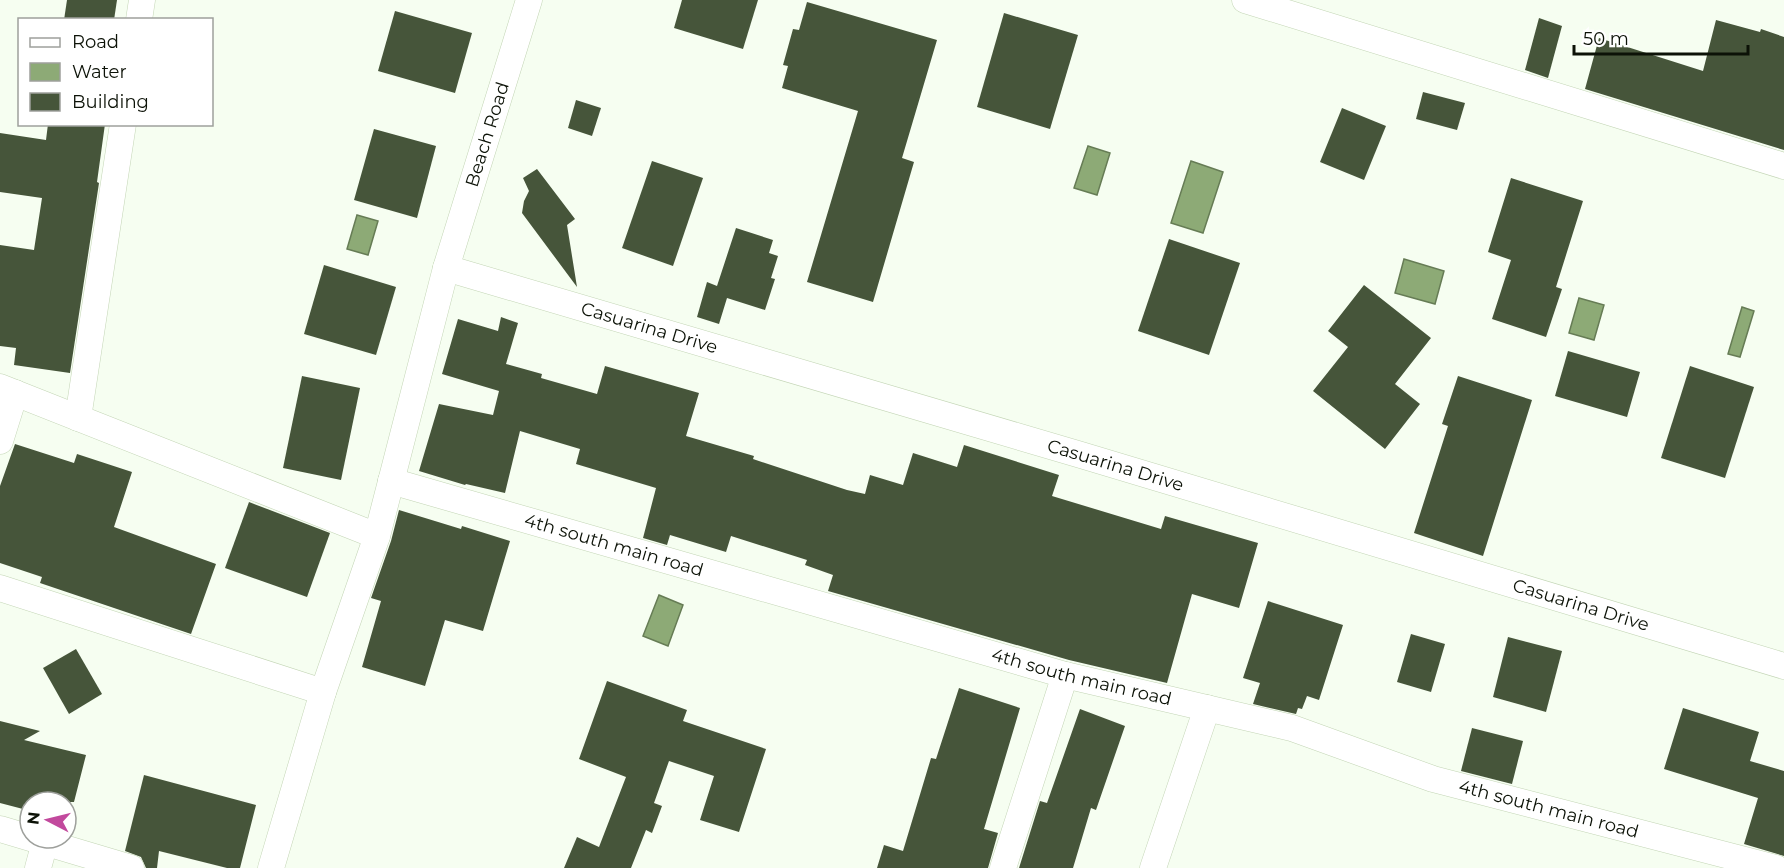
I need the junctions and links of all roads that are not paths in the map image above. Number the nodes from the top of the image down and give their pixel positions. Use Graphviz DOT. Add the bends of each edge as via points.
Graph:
graph roads {
  1 [pos="142,0"];
  2 [pos="529,0"];
  3 [pos="1245,0"];
  4 [pos="139,18"];
  5 [pos="123,126"];
  6 [pos="1784,166"];
  7 [pos="446,268"];
  8 [pos="8,390"];
  9 [pos="78,418"];
  10 [pos="0,441"];
  11 [pos="391,481"];
  12 [pos="376,536"];
  13 [pos="0,588"];
  14 [pos="1784,666"];
  15 [pos="1065,675"];
  16 [pos="322,692"];
  17 [pos="1207,708"];
  18 [pos="0,830"];
  19 [pos="18,835"];
  20 [pos="43,850"];
  21 [pos="71,850"];
  22 [pos="39,868"];
  23 [pos="131,868"];
  24 [pos="271,868"];
  25 [pos="1003,868"];
  26 [pos="1153,868"];
  27 [pos="1776,868"];
  1 -- 4 [label="street"];
  2 -- 7 [label="street, Beach Road"];
  3 -- 6 [label="street"];
  5 -- 9 [label="street"];
  7 -- 11 [label="street, Beach Road"];
  7 -- 14 [label="street, Casuarina Drive"];
  8 -- 9 [label="street"];
  8 -- 10 [label="street"];
  9 -- 12 [label="street"];
  11 -- 12 [label="street, Beach Road"];
  11 -- 15 [label="street, 4th south main road"];
  12 -- 16 [label="street, Beach Road"];
  13 -- 16 [label="street"];
  15 -- 17 [label="street, 4th south main road"];
  15 -- 25 [label="street"];
  16 -- 24 [label="street, Beach Road"];
  17 -- 26 [label="street"];
  17 -- 27 [label="street, 4th south main road" via="1292,728 1433,779"];
  18 -- 19 [label="street"];
  20 -- 22 [label="street"];
  21 -- 23 [label="street"];
}
